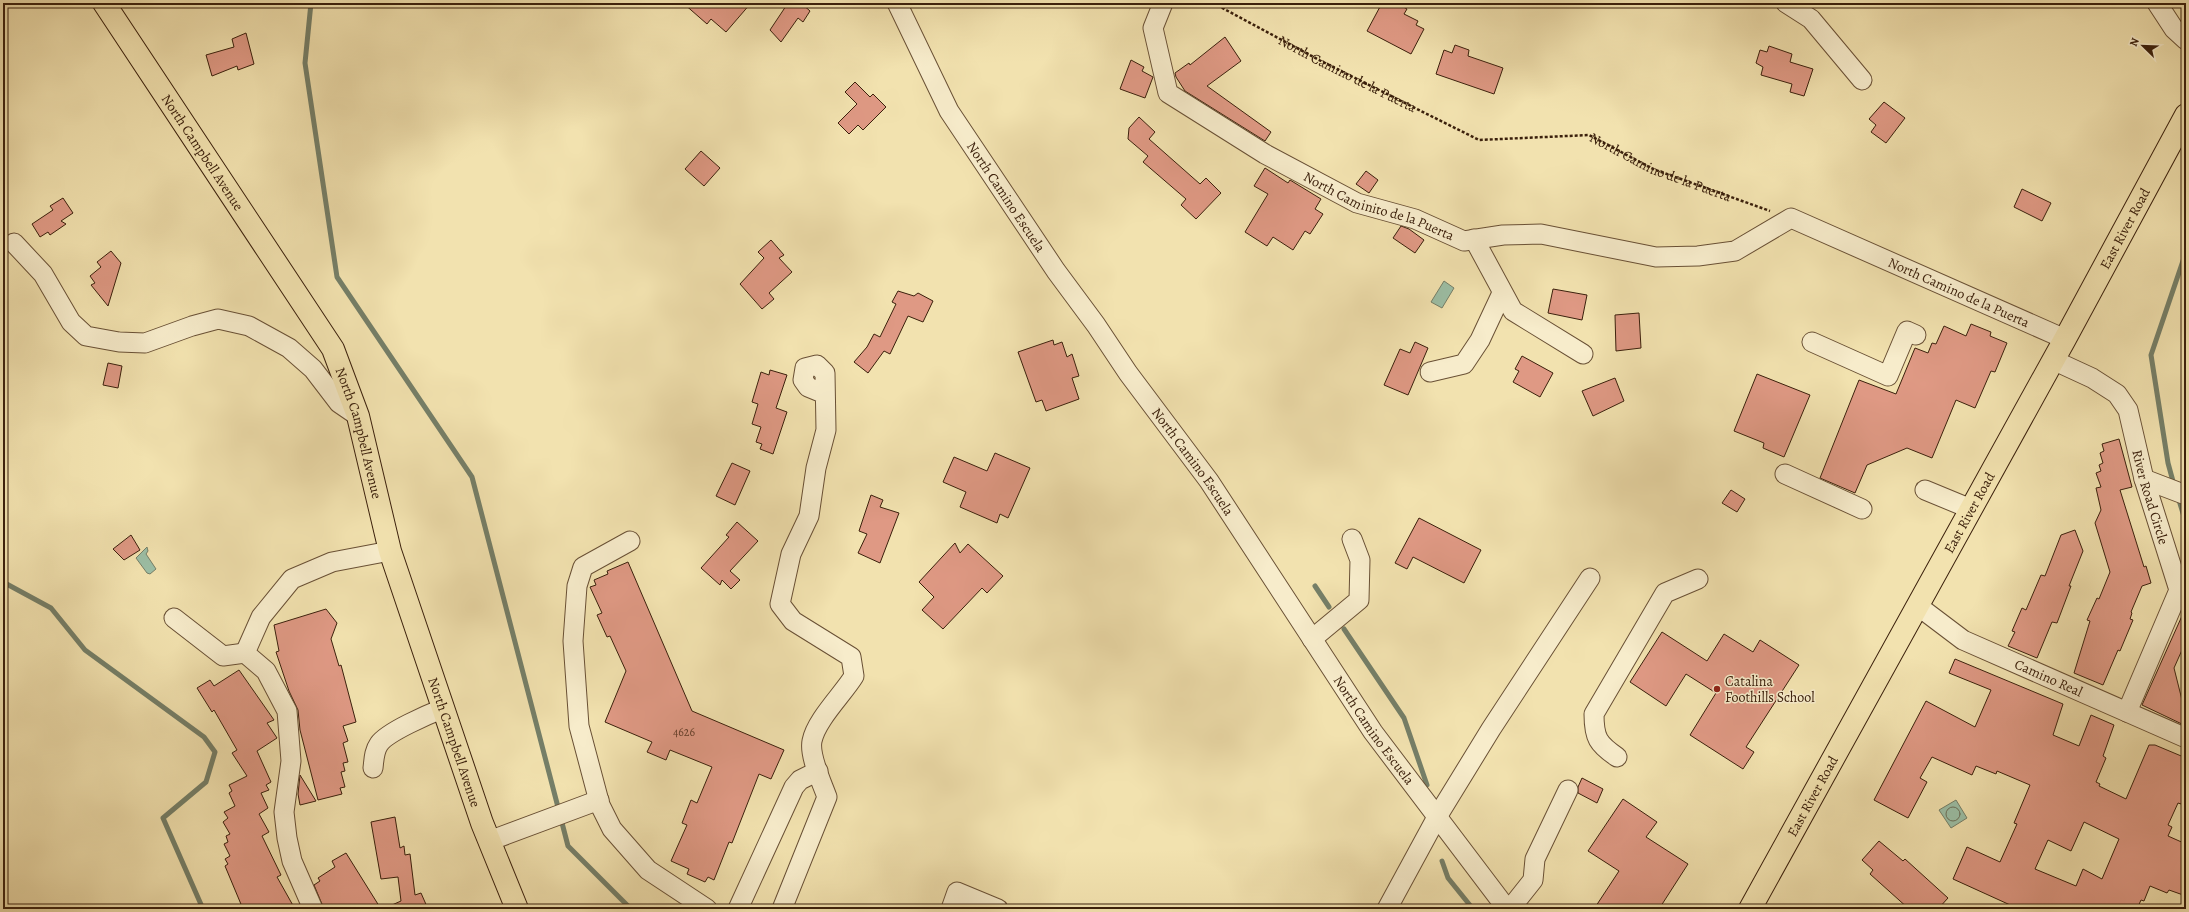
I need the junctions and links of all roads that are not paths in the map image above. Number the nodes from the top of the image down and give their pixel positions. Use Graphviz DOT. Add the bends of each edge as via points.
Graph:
graph roads {
  1 [pos="104,3"];
  2 [pos="897,3"];
  3 [pos="1163,3"];
  4 [pos="1786,3"];
  5 [pos="2158,3"];
  6 [pos="2186,40"];
  7 [pos="1862,80"];
  8 [pos="2186,115"];
  9 [pos="1791,218"];
  10 [pos="1474,239"];
  11 [pos="14,243"];
  12 [pos="1502,293"];
  13 [pos="1916,335"];
  14 [pos="2065,339"];
  15 [pos="1812,342"];
  16 [pos="1583,354"];
  17 [pos="2053,360"];
  18 [pos="1430,372"];
  19 [pos="825,394"];
  20 [pos="358,416"];
  21 [pos="1785,474"];
  22 [pos="2152,482"];
  23 [pos="1925,490"];
  24 [pos="2186,495"];
  25 [pos="1862,509"];
  26 [pos="1971,509"];
  27 [pos="1352,539"];
  28 [pos="630,541"];
  29 [pos="390,551"];
  30 [pos="1590,578"];
  31 [pos="1698,579"];
  32 [pos="1918,606"];
  33 [pos="174,618"];
  34 [pos="1312,639"];
  35 [pos="245,653"];
  36 [pos="444,708"];
  37 [pos="2127,712"];
  38 [pos="2186,738"];
  39 [pos="1617,757"];
  40 [pos="373,768"];
  41 [pos="818,771"];
  42 [pos="1568,790"];
  43 [pos="599,800"];
  44 [pos="1437,817"];
  45 [pos="489,841"];
  46 [pos="313,909"];
  47 [pos="517,909"];
  48 [pos="706,909"];
  49 [pos="738,909"];
  50 [pos="782,909"];
  51 [pos="951,909"];
  52 [pos="998,909"];
  53 [pos="1387,909"];
  54 [pos="1507,909"];
  55 [pos="1510,909"];
  56 [pos="1750,909"];
  1 -- 20 [label="main road, North Campbell Avenue" via="333,350"];
  2 -- 34 [label="street, North Camino Escuela" via="949,111 1056,271 1209,481"];
  3 -- 10 [label="street, North Caminito de la Puerta" via="1153,28 1168,93 1265,154 1357,203 1416,219 1464,240"];
  4 -- 7 [label="street" via="1810,19"];
  5 -- 6 [label="street" via="2174,29"];
  8 -- 14 [label="main road, East River Road"];
  9 -- 10 [label="street, North Caminito de la Puerta" via="1735,251 1698,256 1656,257 1541,234"];
  9 -- 14 [label="street, North Camino de la Puerta"];
  10 -- 12 [label="street"];
  11 -- 20 [label="street" via="43,274 71,322 86,336 119,342 145,343 218,319 249,326 289,348 313,369 339,403"];
  12 -- 16 [label="street" via="1513,311"];
  12 -- 18 [label="street" via="1480,340 1464,364"];
  13 -- 15 [label="street" via="1907,331 1888,376"];
  14 -- 17 [label="main road, East River Road"];
  17 -- 22 [label="street, River Road Circle" via="2092,378 2117,394 2128,410"];
  17 -- 26 [label="main road, East River Road"];
  19 -- 41 [label="street" via="826,430 816,468 809,516 791,554 780,604 793,621 850,657 854,676 844,693 826,714 812,741 814,762"];
  20 -- 29 [label="main road, North Campbell Avenue"];
  21 -- 25 [label="street"];
  22 -- 24 [label="street"];
  22 -- 37 [label="street, River Road Circle" via="2179,590"];
  23 -- 26 [label="street"];
  26 -- 32 [label="main road, East River Road"];
  27 -- 34 [label="street" via="1360,560 1359,600"];
  28 -- 43 [label="street" via="583,567 577,586 573,641 579,726"];
  29 -- 35 [label="street" via="332,562 292,579 261,617"];
  29 -- 36 [label="main road, North Campbell Avenue"];
  30 -- 44 [label="street"];
  31 -- 39 [label="street" via="1665,593 1594,714 1594,732 1603,747"];
  32 -- 37 [label="street, Camino Real" via="1963,640"];
  32 -- 56 [label="main road, East River Road"];
  33 -- 35 [label="street" via="223,656"];
  34 -- 44 [label="street, North Camino Escuela" via="1373,732"];
  35 -- 46 [label="street" via="266,671 287,711 291,761 284,812 287,838 292,862"];
  36 -- 40 [label="street" via="411,722 380,743 375,752"];
  36 -- 45 [label="main road, North Campbell Avenue"];
  37 -- 38 [label="street, Camino Real"];
  41 -- 49 [label="street" via="800,780 794,787"];
  41 -- 50 [label="street" via="828,798"];
  42 -- 55 [label="street" via="1535,859 1532,880"];
  43 -- 45 [label="street"];
  43 -- 48 [label="street" via="612,829 648,870"];
  44 -- 53 [label="street"];
  44 -- 54 [label="street, North Camino Escuela"];
  45 -- 47 [label="main road, North Campbell Avenue"];
  51 -- 52 [label="street" via="957,892"];
}
